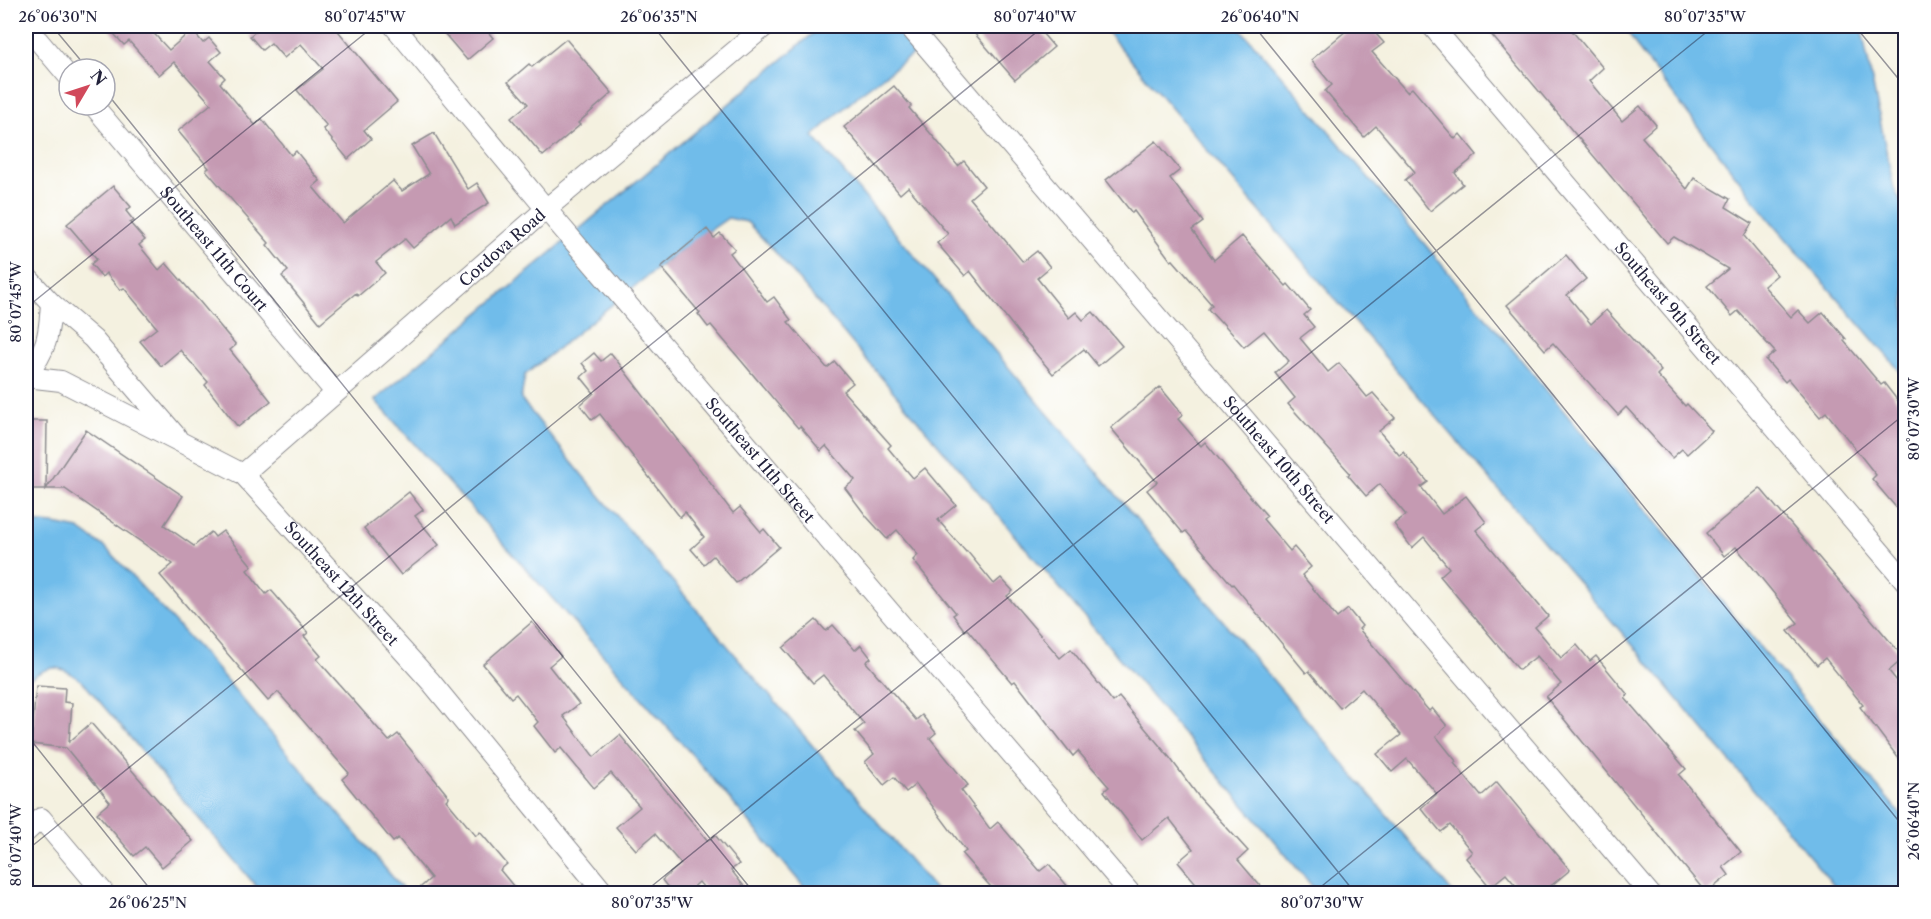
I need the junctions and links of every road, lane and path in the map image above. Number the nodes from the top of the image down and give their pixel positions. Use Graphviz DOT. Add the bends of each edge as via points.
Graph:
graph roads {
  1 [pos="26,26"];
  2 [pos="394,26"];
  3 [pos="765,26"];
  4 [pos="909,26"];
  5 [pos="1432,26"];
  6 [pos="57,63"];
  7 [pos="103,117"];
  8 [pos="546,210"];
  9 [pos="26,276"];
  10 [pos="51,303"];
  11 [pos="26,377"];
  12 [pos="335,392"];
  13 [pos="182,443"];
  14 [pos="243,474"];
  15 [pos="1905,582"];
  16 [pos="26,832"];
  17 [pos="105,894"];
  18 [pos="605,894"];
  19 [pos="1131,894"];
  20 [pos="1650,894"];
  1 -- 6 [label="street"];
  2 -- 8 [label="street, Southeast 11th Street"];
  3 -- 8 [label="street, Cordova Road"];
  4 -- 20 [label="street, Southeast 10th Street"];
  5 -- 15 [label="street, Southeast 9th Street"];
  7 -- 12 [label="street, Southeast 11th Court"];
  8 -- 12 [label="street, Cordova Road"];
  8 -- 19 [label="street, Southeast 11th Street"];
  9 -- 10 [label="street, Southeast 12th Street"];
  10 -- 11 [label="street" via="49,337"];
  10 -- 13 [label="street, Southeast 12th Street" via="93,339"];
  11 -- 13 [label="street" via="62,381"];
  12 -- 14 [label="street, Cordova Road"];
  13 -- 14 [label="street, Southeast 12th Street"];
  14 -- 18 [label="street, Southeast 12th Street" via="431,682"];
  16 -- 17 [label="street" via="41,818"];
}
